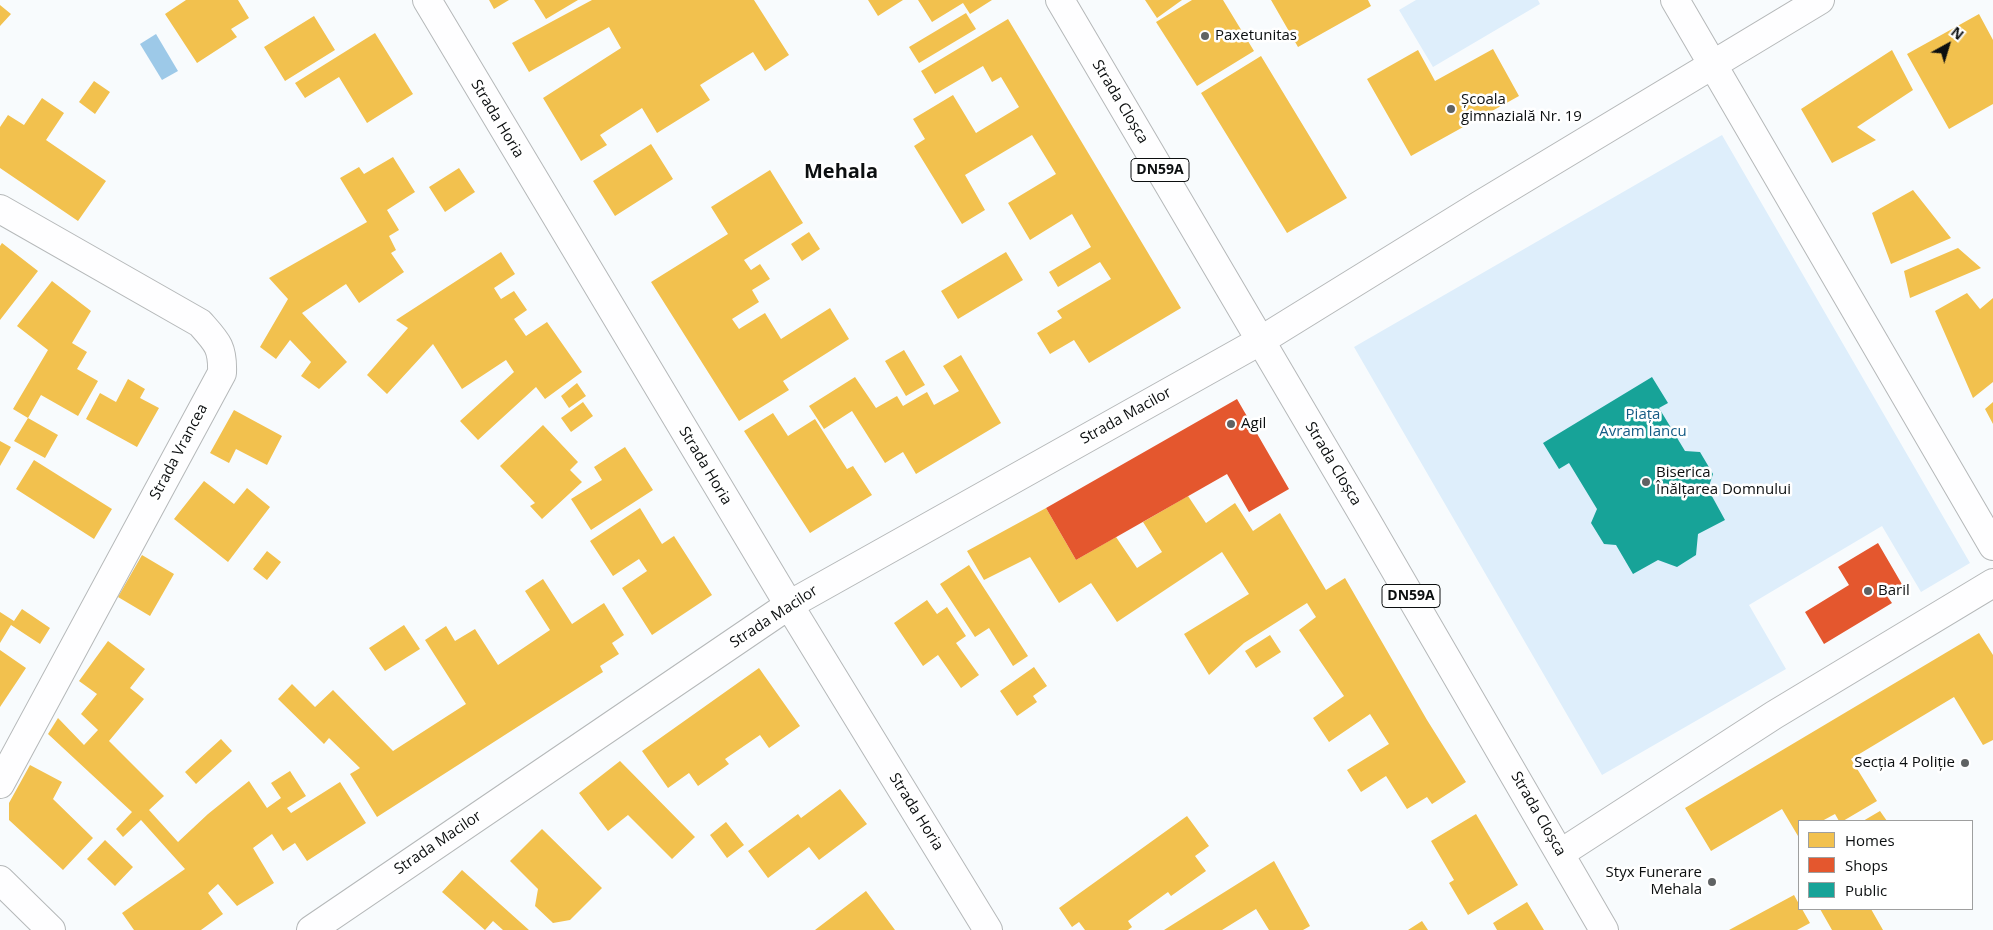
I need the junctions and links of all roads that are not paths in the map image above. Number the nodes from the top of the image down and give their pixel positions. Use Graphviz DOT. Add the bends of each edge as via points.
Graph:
graph roads {
  1 [pos="427,0"];
  2 [pos="1060,0"];
  3 [pos="1675,0"];
  4 [pos="1820,0"];
  5 [pos="1713,65"];
  6 [pos="0,209"];
  7 [pos="1260,341"];
  8 [pos="1993,546"];
  9 [pos="1993,584"];
  10 [pos="789,605"];
  11 [pos="0,784"];
  12 [pos="1560,853"];
  13 [pos="0,880"];
  14 [pos="51,930"];
  15 [pos="311,930"];
  16 [pos="988,930"];
  17 [pos="1604,930"];
  1 -- 10 [label="street, Strada Horia"];
  2 -- 7 [label="street, Strada Cloșca / DN59A"];
  3 -- 5 [label="street"];
  4 -- 5 [label="street"];
  5 -- 7 [label="street"];
  5 -- 8 [label="street"];
  6 -- 11 [label="street, Strada Vrancea" via="200,324 215,339 223,356 222,373"];
  7 -- 10 [label="street, Strada Macilor"];
  7 -- 12 [label="street, Strada Cloșca / DN59A"];
  9 -- 12 [label="street" via="1774,715"];
  10 -- 15 [label="street, Strada Macilor"];
  10 -- 16 [label="street, Strada Horia"];
  12 -- 17 [label="street, Strada Cloșca / DN59A"];
  13 -- 14 [label="street"];
}
